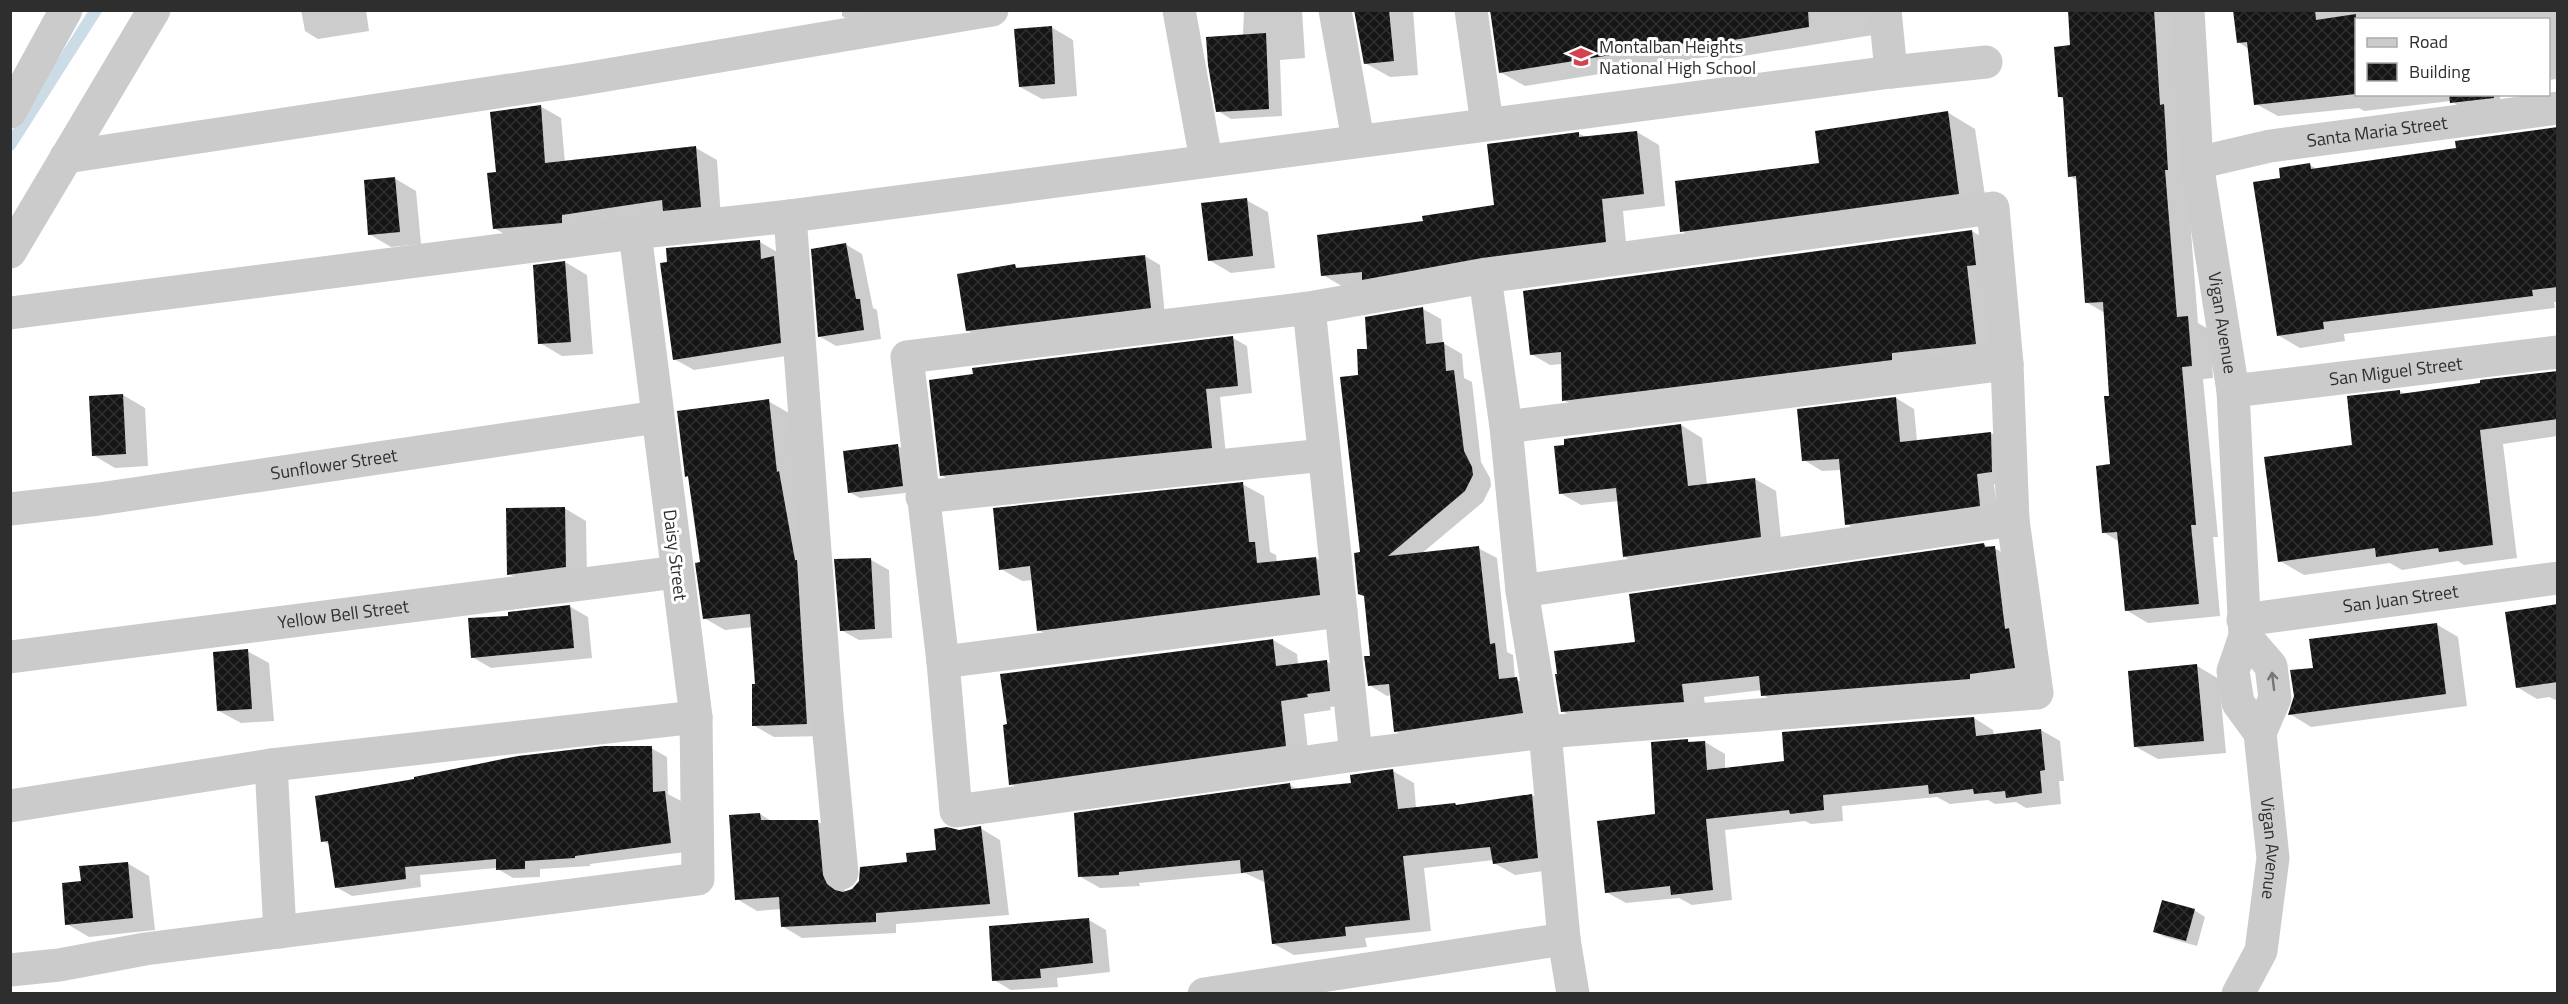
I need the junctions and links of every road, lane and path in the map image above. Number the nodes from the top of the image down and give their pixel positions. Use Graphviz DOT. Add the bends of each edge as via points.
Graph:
graph roads {
  1 [pos="66,10"];
  2 [pos="154,10"];
  3 [pos="992,10"];
  4 [pos="1179,10"];
  5 [pos="1335,10"];
  6 [pos="1471,10"];
  7 [pos="1885,10"];
  8 [pos="2188,10"];
  9 [pos="1986,62"];
  10 [pos="1892,72"];
  11 [pos="13,103"];
  12 [pos="2558,108"];
  13 [pos="1487,124"];
  14 [pos="1358,140"];
  15 [pos="66,157"];
  16 [pos="1206,160"];
  17 [pos="2197,163"];
  18 [pos="790,216"];
  19 [pos="635,233"];
  20 [pos="10,252"];
  21 [pos="1485,277"];
  22 [pos="1310,308"];
  23 [pos="10,313"];
  24 [pos="2558,352"];
  25 [pos="2007,364"];
  26 [pos="2233,391"];
  27 [pos="657,417"];
  28 [pos="1506,427"];
  29 [pos="1324,455"];
  30 [pos="922,497"];
  31 [pos="10,509"];
  32 [pos="2013,520"];
  33 [pos="677,573"];
  34 [pos="2558,579"];
  35 [pos="1522,591"];
  36 [pos="1341,611"];
  37 [pos="2244,628"];
  38 [pos="10,657"];
  39 [pos="943,662"];
  40 [pos="696,717"];
  41 [pos="1545,732"];
  42 [pos="1356,755"];
  43 [pos="272,765"];
  44 [pos="10,806"];
  45 [pos="842,873"];
  46 [pos="280,932"];
  47 [pos="1563,939"];
  48 [pos="10,970"];
  49 [pos="1204,993"];
  50 [pos="1573,993"];
  51 [pos="2238,993"];
  1 -- 11 [label="street"];
  2 -- 15 [label="street"];
  3 -- 15 [label="street" via="583,79"];
  4 -- 16 [label="street"];
  5 -- 14 [label="street"];
  6 -- 13 [label="street"];
  7 -- 10 [label="street"];
  8 -- 17 [label="street, Vigan Avenue"];
  9 -- 10 [label="street"];
  10 -- 13 [label="street"];
  12 -- 17 [label="street, Santa Maria Street" via="2270,146"];
  13 -- 14 [label="street"];
  14 -- 16 [label="street"];
  15 -- 20 [label="street"];
  16 -- 18 [label="street"];
  17 -- 26 [label="street, Vigan Avenue"];
  18 -- 19 [label="street"];
  18 -- 45 [label="street"];
  19 -- 23 [label="street"];
  19 -- 27 [label="street, Daisy Street"];
  21 -- 22 [label="street"];
  21 -- 25 [label="street" via="1993,208"];
  21 -- 28 [label="street"];
  22 -- 29 [label="street"];
  22 -- 30 [label="street" via="907,357"];
  24 -- 26 [label="street, San Miguel Street"];
  25 -- 28 [label="street"];
  25 -- 32 [label="street"];
  26 -- 37 [label="street, Vigan Avenue"];
  27 -- 31 [label="street, Sunflower Street" via="111,498"];
  27 -- 33 [label="street, Daisy Street"];
  28 -- 35 [label="street"];
  29 -- 30 [label="street"];
  29 -- 36 [label="street"];
  30 -- 39 [label="street"];
  32 -- 35 [label="street"];
  32 -- 41 [label="street" via="2037,693"];
  33 -- 38 [label="street, Yellow Bell Street"];
  33 -- 40 [label="street, Daisy Street"];
  34 -- 37 [label="street, San Juan Street"];
  35 -- 41 [label="street"];
  36 -- 39 [label="street"];
  36 -- 42 [label="street"];
  37 -- 51 [label="street, Vigan Avenue" via="2271,666 2275,698 2260,733 2273,858 2261,951"];
  39 -- 42 [label="street" via="956,811"];
  40 -- 43 [label="street"];
  40 -- 46 [label="street, Daisy Street" via="698,879"];
  41 -- 42 [label="street"];
  41 -- 47 [label="street"];
  43 -- 44 [label="street"];
  43 -- 46 [label="street"];
  46 -- 48 [label="street"];
  47 -- 49 [label="street"];
  47 -- 50 [label="street"];
}
